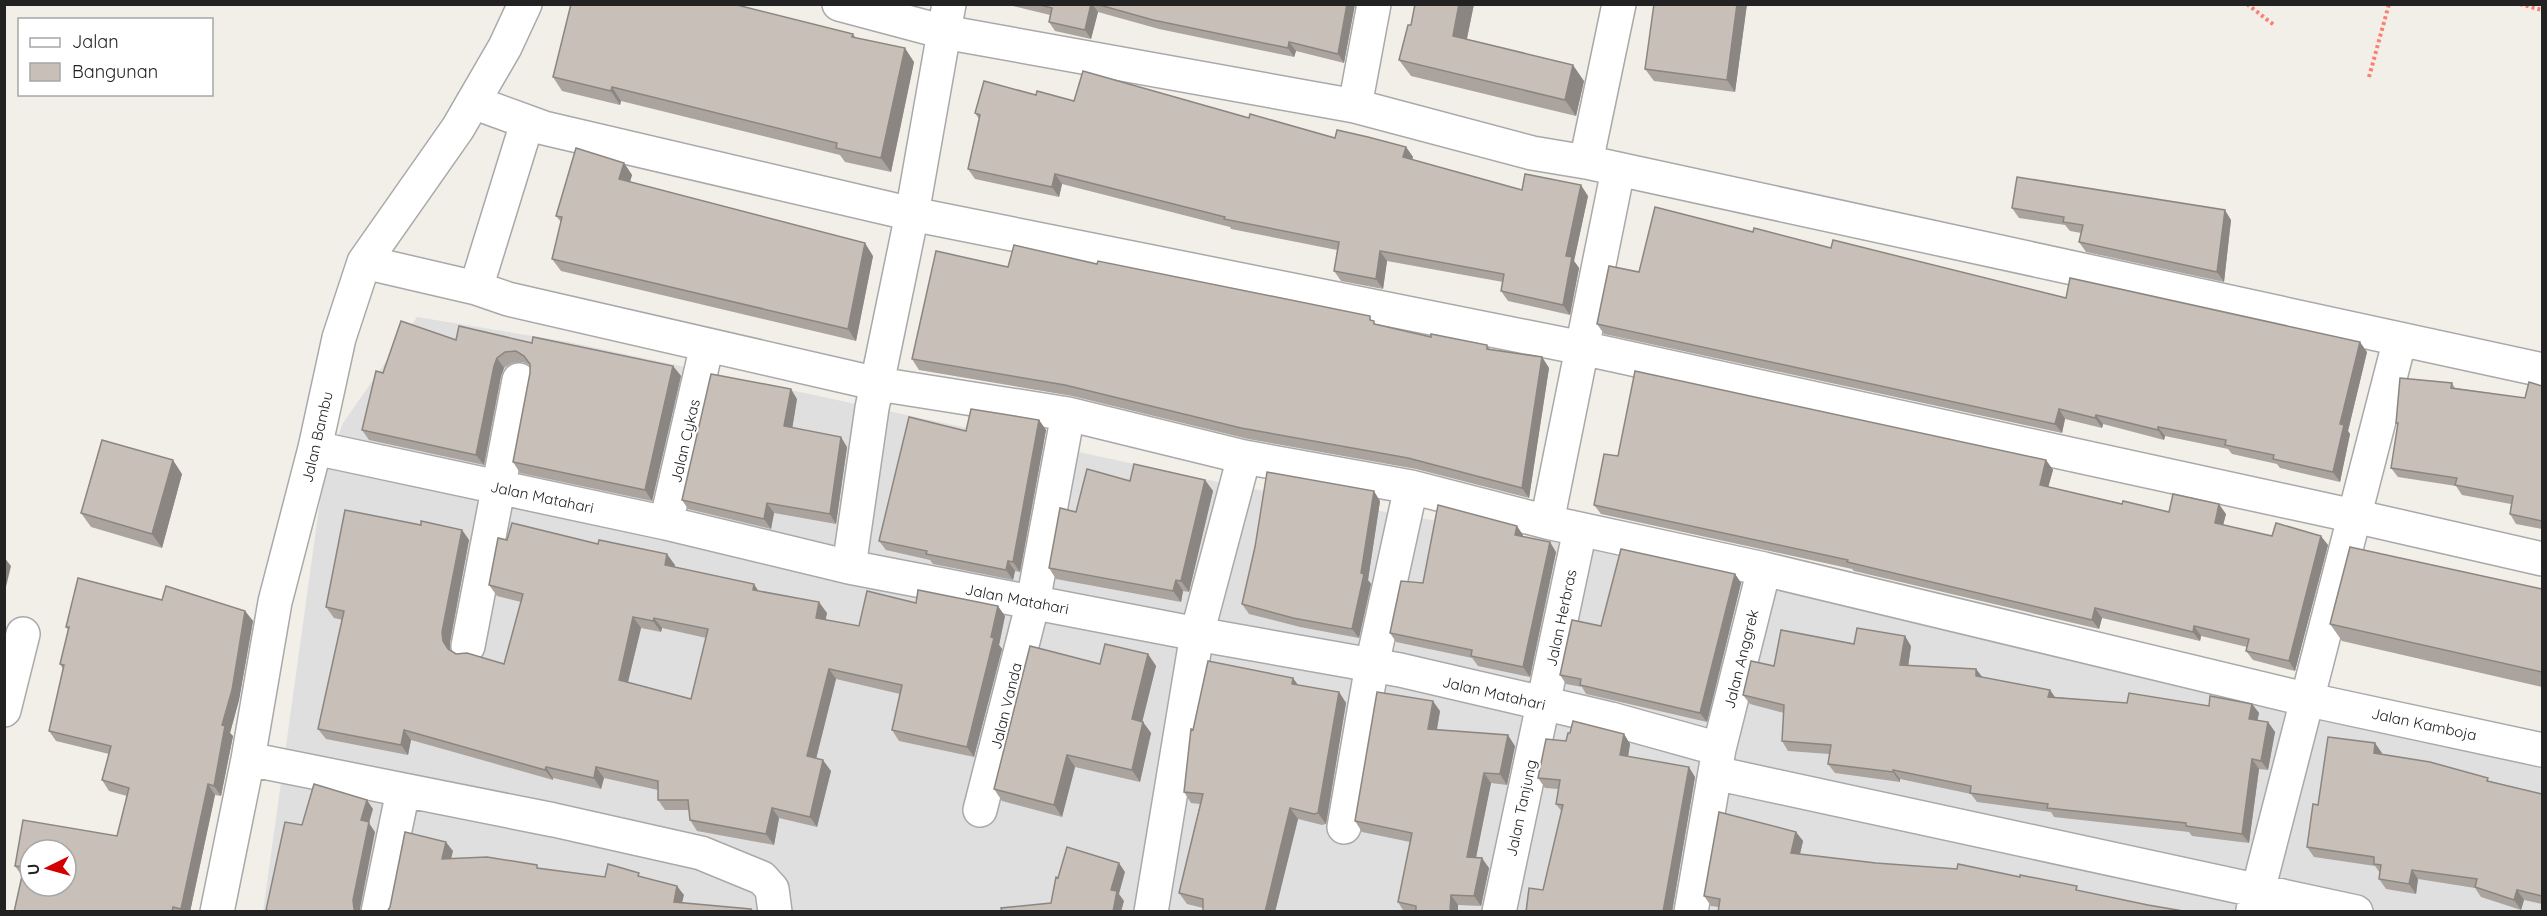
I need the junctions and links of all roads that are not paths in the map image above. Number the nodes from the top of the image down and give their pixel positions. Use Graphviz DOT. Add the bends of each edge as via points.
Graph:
graph roads {
  1 [pos="525,4"];
  2 [pos="839,4"];
  3 [pos="1374,4"];
  4 [pos="1619,4"];
  5 [pos="947,18"];
  6 [pos="473,102"];
  7 [pos="1355,106"];
  8 [pos="527,123"];
  9 [pos="1586,162"];
  10 [pos="1618,170"];
  11 [pos="912,214"];
  12 [pos="364,262"];
  13 [pos="476,288"];
  14 [pos="2400,339"];
  15 [pos="1582,348"];
  16 [pos="704,358"];
  17 [pos="2542,370"];
  18 [pos="519,380"];
  19 [pos="878,384"];
  20 [pos="1068,414"];
  21 [pos="315,448"];
  22 [pos="1244,457"];
  23 [pos="1411,487"];
  24 [pos="500,488"];
  25 [pos="2354,516"];
  26 [pos="1546,522"];
  27 [pos="666,523"];
  28 [pos="1580,530"];
  29 [pos="2542,559"];
  30 [pos="849,567"];
  31 [pos="1764,568"];
  32 [pos="1033,602"];
  33 [pos="23,634"];
  34 [pos="1197,634"];
  35 [pos="468,646"];
  36 [pos="1372,665"];
  37 [pos="2306,699"];
  38 [pos="1543,705"];
  39 [pos="4,710"];
  40 [pos="2542,750"];
  41 [pos="248,759"];
  42 [pos="1717,761"];
  43 [pos="403,791"];
  44 [pos="980,810"];
  45 [pos="1344,827"];
  46 [pos="2254,900"];
  47 [pos="217,912"];
  48 [pos="378,912"];
  49 [pos="775,912"];
  50 [pos="1151,912"];
  51 [pos="1498,912"];
  52 [pos="1691,912"];
  53 [pos="2356,912"];
  1 -- 6 [label="street, Jalan Bambu"];
  2 -- 5 [label="street"];
  3 -- 7 [label="street"];
  4 -- 9 [label="street"];
  5 -- 7 [label="street"];
  5 -- 11 [label="street"];
  6 -- 8 [label="street"];
  6 -- 12 [label="street, Jalan Bambu"];
  7 -- 9 [label="street" via="1532,153"];
  8 -- 11 [label="street"];
  8 -- 13 [label="street"];
  9 -- 10 [label="street"];
  10 -- 14 [label="street"];
  10 -- 15 [label="street"];
  11 -- 15 [label="street"];
  11 -- 19 [label="street"];
  12 -- 13 [label="street, Jalan Kamboja"];
  12 -- 21 [label="street, Jalan Bambu" via="339,338"];
  13 -- 19 [label="street, Jalan Kamboja" via="508,299"];
  14 -- 17 [label="street"];
  14 -- 25 [label="street"];
  15 -- 25 [label="street"];
  15 -- 26 [label="street"];
  16 -- 27 [label="street, Jalan Cykas"];
  18 -- 24 [label="street"];
  19 -- 20 [label="street, Jalan Kamboja"];
  19 -- 30 [label="street"];
  20 -- 22 [label="street, Jalan Kamboja"];
  20 -- 32 [label="street, Jalan Vanda"];
  21 -- 24 [label="street, Jalan Matahari"];
  21 -- 41 [label="street, Jalan Bambu" via="275,602"];
  22 -- 23 [label="street, Jalan Kamboja"];
  22 -- 34 [label="street"];
  23 -- 26 [label="street, Jalan Kamboja"];
  23 -- 36 [label="street"];
  24 -- 27 [label="street, Jalan Matahari"];
  24 -- 35 [label="street"];
  25 -- 29 [label="street"];
  25 -- 37 [label="street"];
  26 -- 28 [label="street, Jalan Kamboja"];
  27 -- 30 [label="street, Jalan Matahari"];
  28 -- 31 [label="street, Jalan Kamboja"];
  28 -- 38 [label="street, Jalan Herbras"];
  30 -- 32 [label="street, Jalan Matahari"];
  31 -- 37 [label="street, Jalan Kamboja"];
  31 -- 42 [label="street, Jalan Anggrek"];
  32 -- 34 [label="street, Jalan Matahari"];
  32 -- 44 [label="street, Jalan Vanda"];
  33 -- 39 [label="street"];
  34 -- 36 [label="street, Jalan Matahari"];
  34 -- 50 [label="street"];
  36 -- 38 [label="street, Jalan Matahari"];
  36 -- 45 [label="street"];
  37 -- 40 [label="street, Jalan Kamboja"];
  37 -- 46 [label="street"];
  38 -- 42 [label="street, Jalan Matahari" via="1611,719"];
  38 -- 51 [label="street, Jalan Tanjung"];
  41 -- 43 [label="street"];
  41 -- 47 [label="street, Jalan Bambu"];
  42 -- 46 [label="street, Jalan Matahari"];
  42 -- 52 [label="street, Jalan Anggrek"];
  43 -- 48 [label="street"];
  43 -- 49 [label="street" via="700,853 762,878 772,889"];
  46 -- 53 [label="street, Jalan Matahari"];
}
